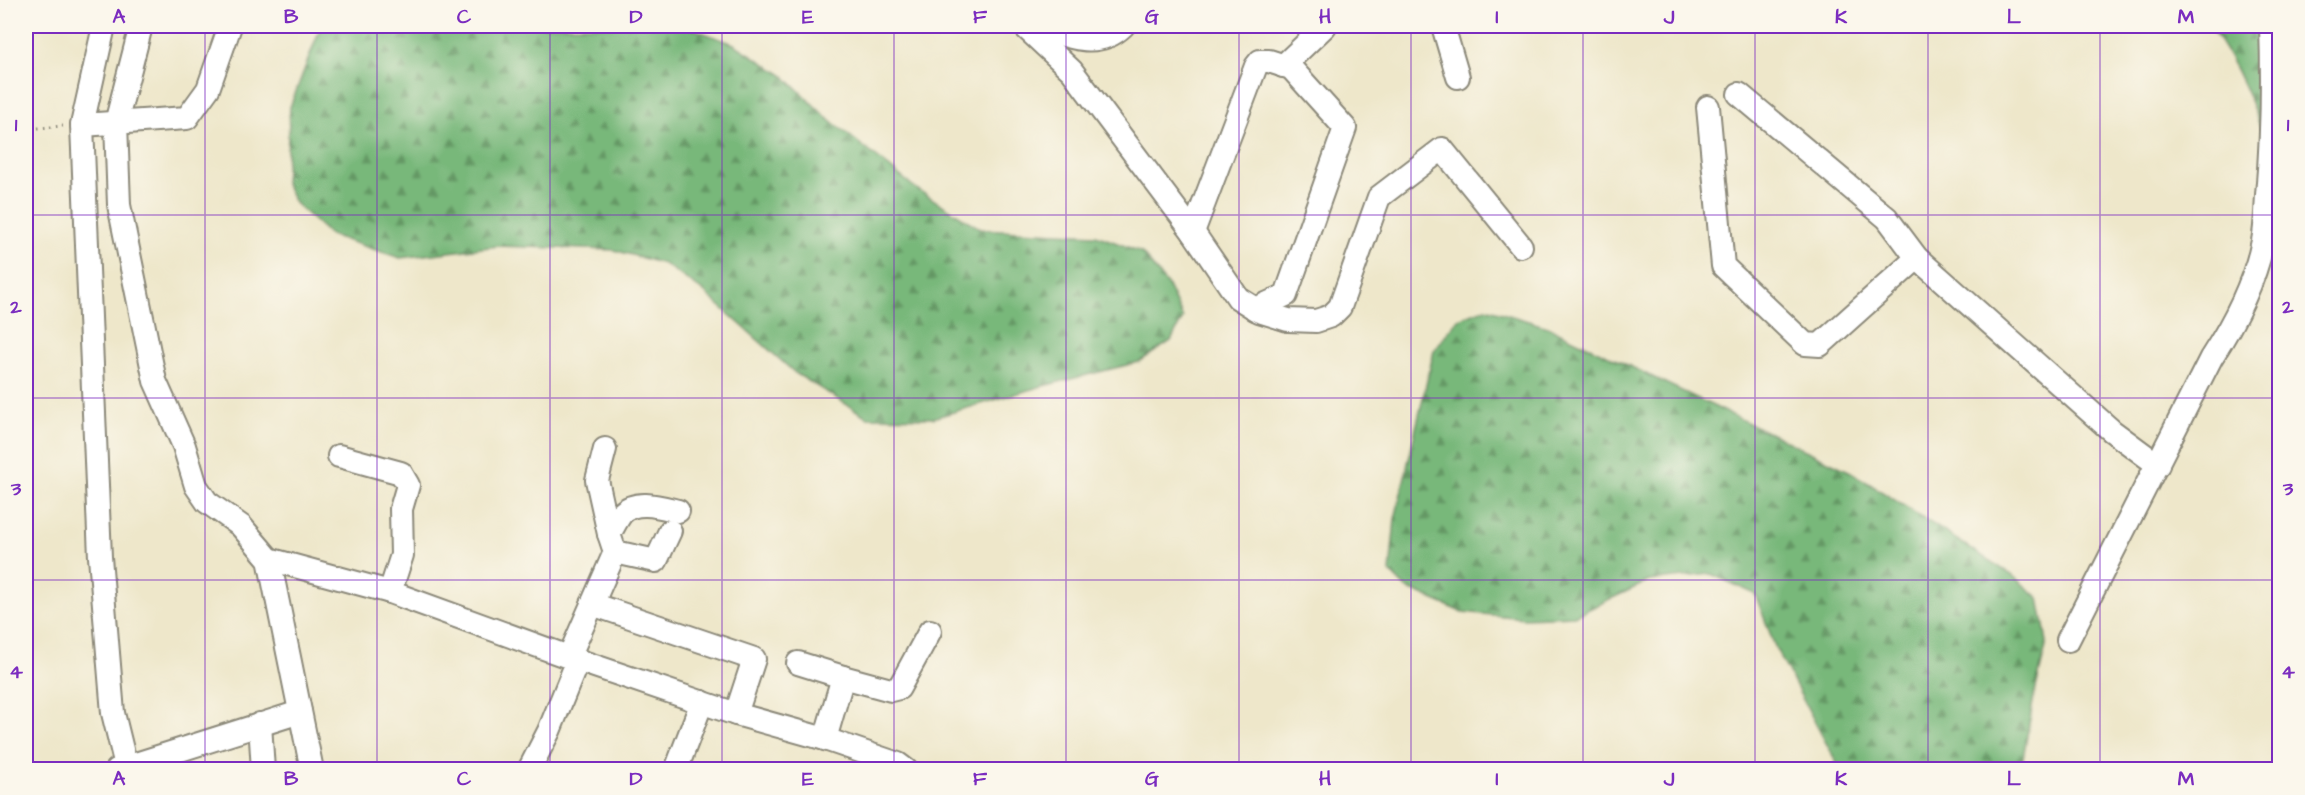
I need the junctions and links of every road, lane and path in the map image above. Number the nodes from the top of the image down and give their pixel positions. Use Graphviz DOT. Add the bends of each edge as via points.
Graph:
graph roads {
  1 [pos="104,26"];
  2 [pos="141,26"];
  3 [pos="230,26"];
  4 [pos="1024,26"];
  5 [pos="1034,26"];
  6 [pos="1123,26"];
  7 [pos="1325,26"];
  8 [pos="1443,26"];
  9 [pos="2271,26"];
  10 [pos="1283,66"];
  11 [pos="1458,77"];
  12 [pos="1739,94"];
  13 [pos="1708,107"];
  14 [pos="116,123"];
  15 [pos="82,125"];
  16 [pos="26,129"];
  17 [pos="1193,232"];
  18 [pos="1521,246"];
  19 [pos="1917,258"];
  20 [pos="1257,310"];
  21 [pos="605,449"];
  22 [pos="339,456"];
  23 [pos="2158,465"];
  24 [pos="612,543"];
  25 [pos="269,559"];
  26 [pos="390,592"];
  27 [pos="592,604"];
  28 [pos="930,631"];
  29 [pos="2068,640"];
  30 [pos="573,659"];
  31 [pos="798,663"];
  32 [pos="843,677"];
  33 [pos="702,702"];
  34 [pos="300,712"];
  35 [pos="736,714"];
  36 [pos="260,724"];
  37 [pos="825,739"];
  38 [pos="892,766"];
  39 [pos="123,769"];
  40 [pos="263,770"];
  41 [pos="312,770"];
  42 [pos="529,770"];
  43 [pos="676,770"];
  1 -- 15 [label="street"];
  2 -- 14 [label="street"];
  3 -- 14 [label="street" via="208,89 187,118"];
  4 -- 17 [label="street" via="1072,71"];
  5 -- 6 [label="street" via="1086,40 1104,39"];
  7 -- 10 [label="street"];
  8 -- 11 [label="street"];
  9 -- 23 [label="street" via="2270,162 2263,242 2227,334"];
  10 -- 17 [label="street" via="1260,61 1256,66"];
  10 -- 20 [label="street" via="1291,68 1345,128 1286,295"];
  12 -- 19 [label="street" via="1887,218"];
  13 -- 19 [label="street" via="1723,266 1805,344 1820,345"];
  14 -- 15 [label="street"];
  14 -- 25 [label="street" via="119,205 154,381 184,446 196,486 207,502 242,526"];
  15 -- 16 [label="path"];
  15 -- 39 [label="street" via="100,557 113,713"];
  17 -- 20 [label="street" via="1238,298"];
  18 -- 20 [label="street" via="1442,149 1379,197 1340,307 1331,316 1316,321 1288,320"];
  19 -- 23 [label="street" via="2112,431"];
  21 -- 24 [label="street" via="597,480"];
  22 -- 26 [label="street" via="401,473 408,484 401,509 402,555"];
  23 -- 29 [label="street"];
  24 -- 24 [label="street" via="656,561 674,521 650,506 634,506 622,513"];
  24 -- 27 [label="street"];
  25 -- 26 [label="street"];
  25 -- 34 [label="street"];
  26 -- 30 [label="street"];
  27 -- 30 [label="street"];
  27 -- 35 [label="street" via="754,659"];
  28 -- 32 [label="street" via="899,688 891,690"];
  30 -- 33 [label="street"];
  30 -- 42 [label="street" via="549,731"];
  31 -- 32 [label="street"];
  32 -- 37 [label="street"];
  33 -- 35 [label="street"];
  33 -- 43 [label="street"];
  34 -- 36 [label="street"];
  34 -- 41 [label="street"];
  35 -- 37 [label="street"];
  36 -- 39 [label="street"];
  36 -- 40 [label="street"];
  37 -- 38 [label="street"];
}
